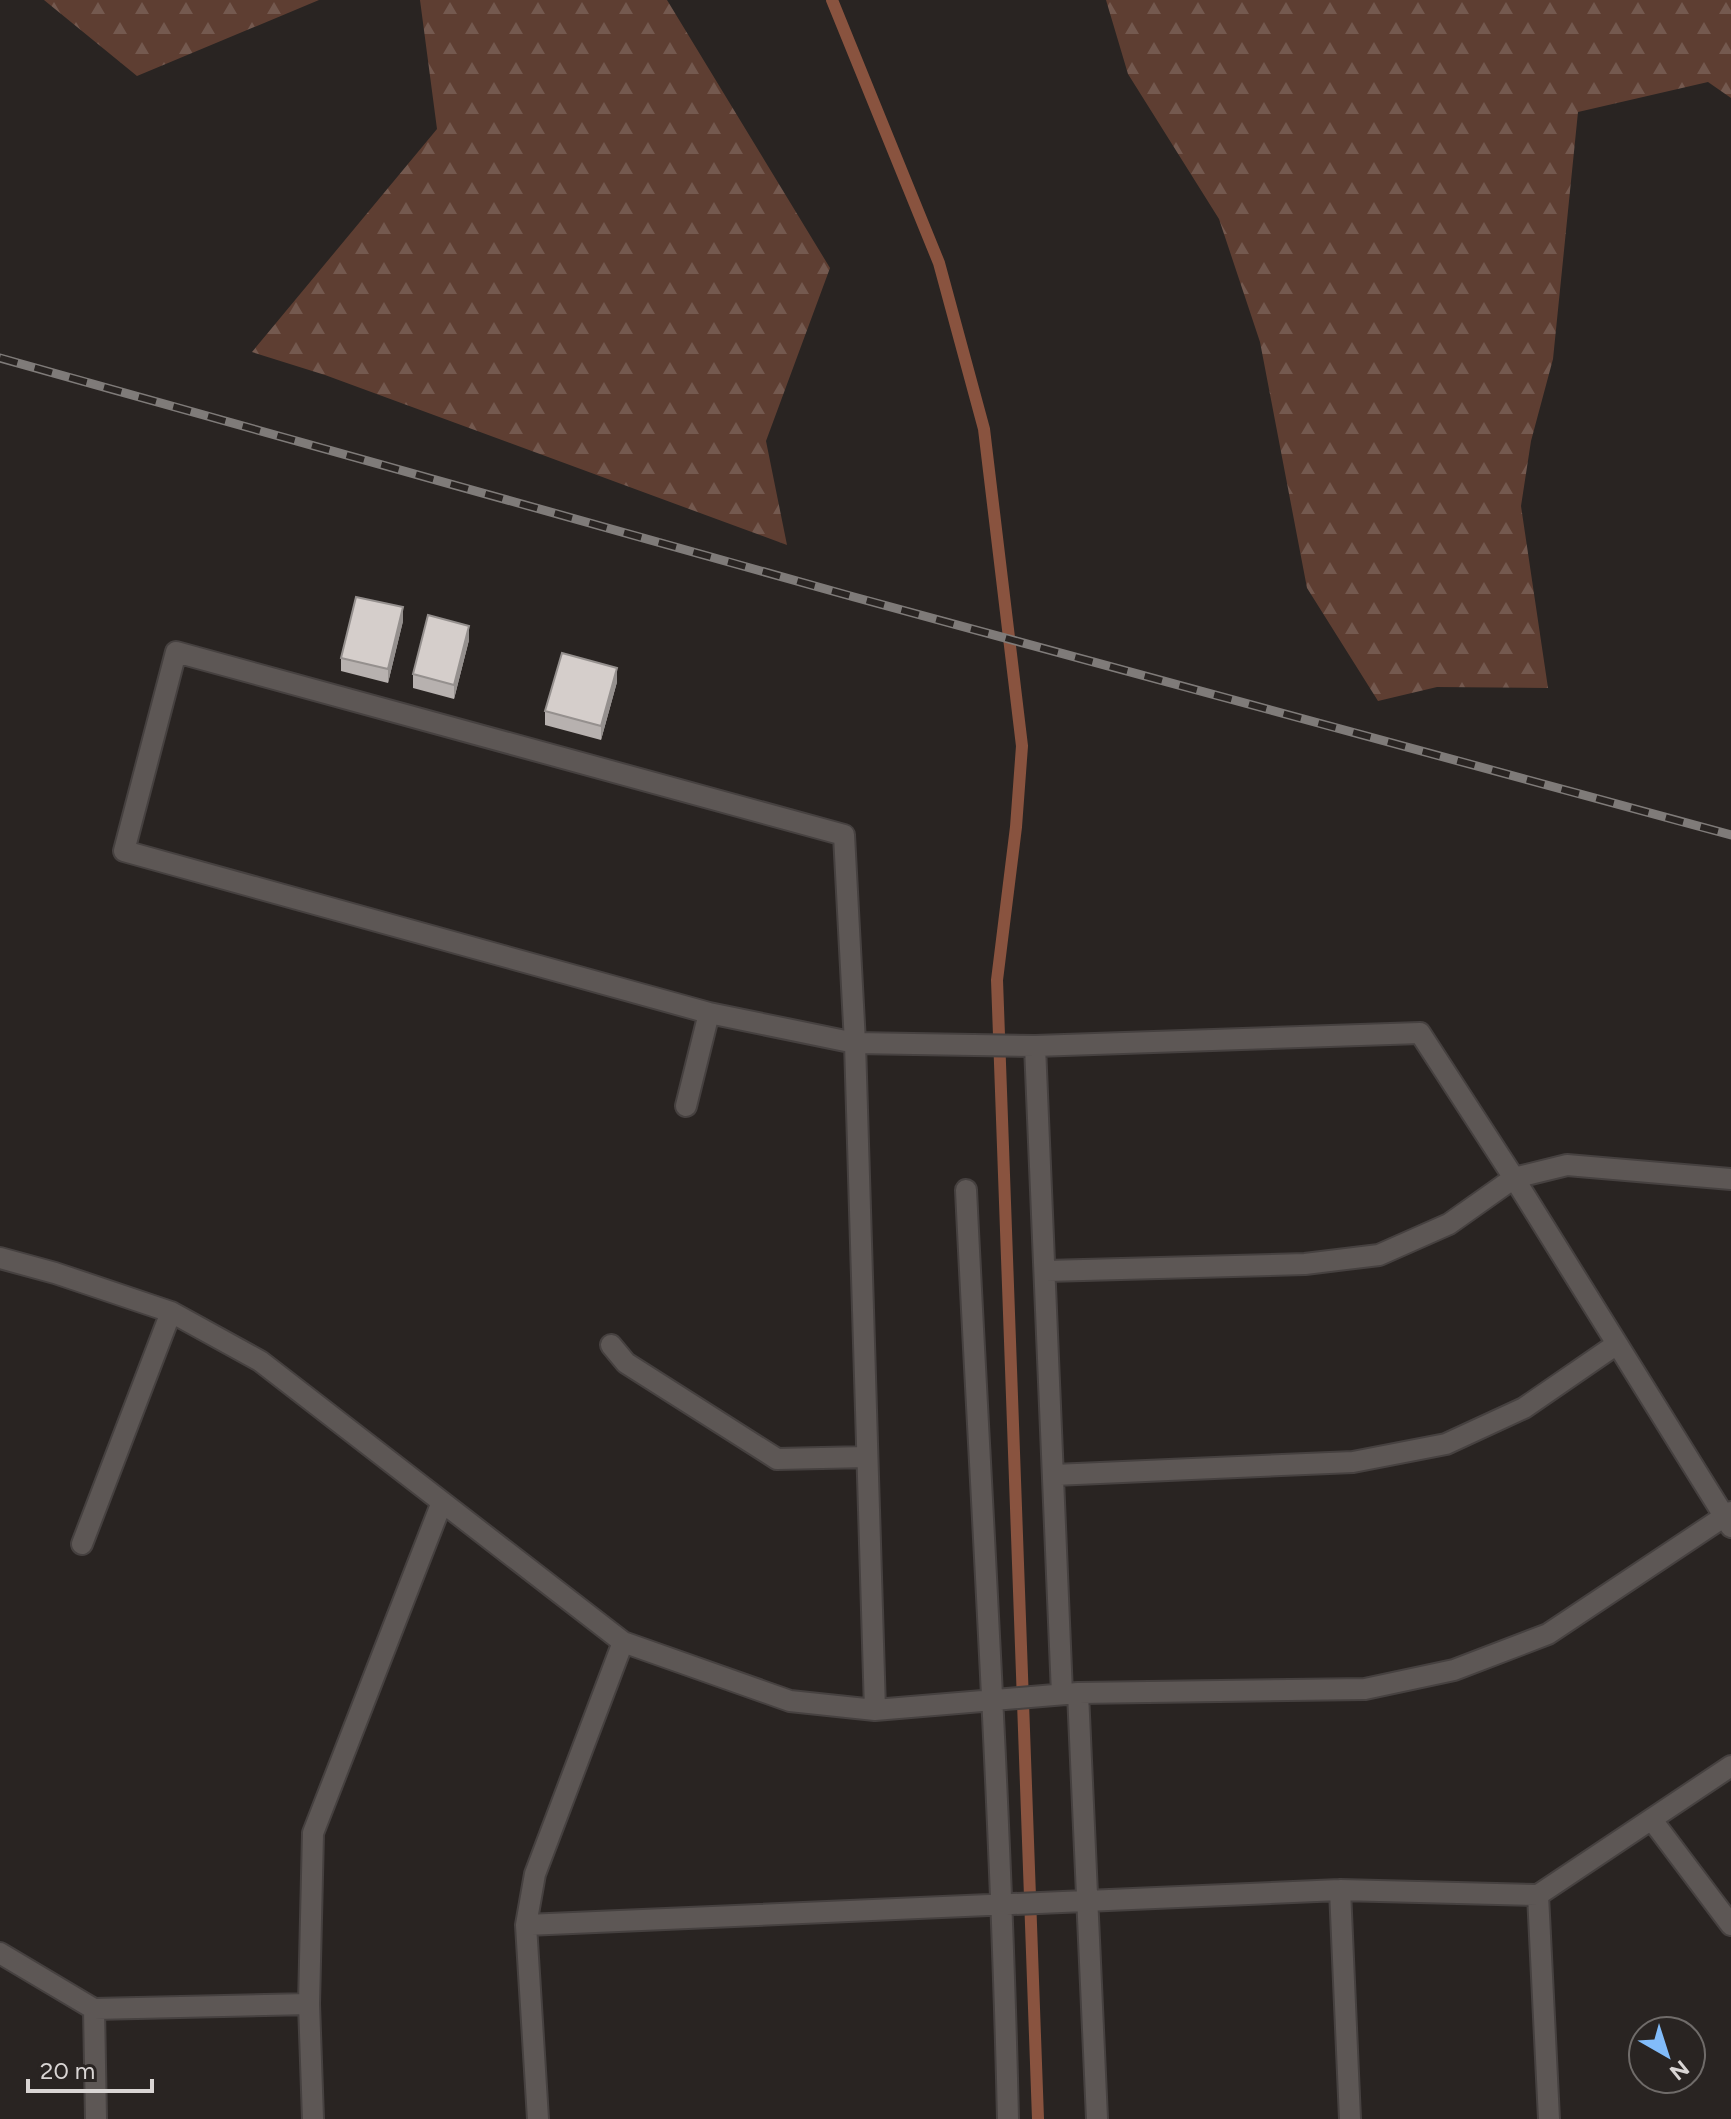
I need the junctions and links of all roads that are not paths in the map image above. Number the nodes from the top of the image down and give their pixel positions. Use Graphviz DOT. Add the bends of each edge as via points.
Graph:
graph roads {
  1 [pos="709,1013"];
  2 [pos="855,1043"];
  3 [pos="1035,1046"];
  4 [pos="686,1106"];
  5 [pos="1514,1178"];
  6 [pos="1731,1179"];
  7 [pos="966,1190"];
  8 [pos="0,1258"];
  9 [pos="1046,1271"];
  10 [pos="171,1312"];
  11 [pos="1617,1344"];
  12 [pos="611,1345"];
  13 [pos="867,1457"];
  14 [pos="1054,1475"];
  15 [pos="442,1502"];
  16 [pos="1729,1519"];
  17 [pos="82,1544"];
  18 [pos="623,1642"];
  19 [pos="1062,1695"];
  20 [pos="991,1700"];
  21 [pos="875,1710"];
  22 [pos="1731,1766"];
  23 [pos="1652,1820"];
  24 [pos="1340,1890"];
  25 [pos="1538,1895"];
  26 [pos="1088,1902"];
  27 [pos="1003,1905"];
  28 [pos="526,1925"];
  29 [pos="1731,1925"];
  30 [pos="0,1953"];
  31 [pos="309,2004"];
  32 [pos="94,2009"];
  33 [pos="96,2119"];
  34 [pos="313,2119"];
  35 [pos="538,2119"];
  36 [pos="1008,2119"];
  37 [pos="1097,2119"];
  38 [pos="1350,2119"];
  39 [pos="1549,2119"];
  1 -- 2 [label="street"];
  1 -- 2 [label="street" via="124,851 176,652 844,835"];
  1 -- 4 [label="street"];
  2 -- 3 [label="street"];
  2 -- 13 [label="street"];
  3 -- 5 [label="street" via="1420,1033"];
  3 -- 9 [label="street"];
  5 -- 6 [label="street" via="1567,1165"];
  5 -- 9 [label="street" via="1449,1224 1379,1255 1305,1264"];
  5 -- 11 [label="street"];
  7 -- 20 [label="street"];
  8 -- 10 [label="street"];
  9 -- 14 [label="street"];
  10 -- 15 [label="street" via="260,1361"];
  10 -- 17 [label="street"];
  11 -- 14 [label="street" via="1524,1408 1446,1444 1353,1462"];
  11 -- 16 [label="street"];
  12 -- 13 [label="street" via="626,1363 777,1459"];
  13 -- 21 [label="street"];
  14 -- 19 [label="street"];
  15 -- 18 [label="street"];
  15 -- 31 [label="street" via="313,1833"];
  16 -- 19 [label="street" via="1548,1634 1454,1670 1365,1689"];
  18 -- 21 [label="street" via="790,1701"];
  18 -- 28 [label="street" via="535,1874"];
  19 -- 20 [label="street"];
  19 -- 26 [label="street"];
  20 -- 21 [label="street"];
  20 -- 27 [label="street"];
  22 -- 23 [label="street"];
  23 -- 25 [label="street"];
  23 -- 29 [label="street"];
  24 -- 25 [label="street"];
  24 -- 26 [label="street"];
  24 -- 38 [label="street"];
  25 -- 39 [label="street"];
  26 -- 27 [label="street"];
  26 -- 37 [label="street"];
  27 -- 28 [label="street"];
  27 -- 36 [label="street"];
  28 -- 35 [label="street"];
  30 -- 32 [label="street"];
  31 -- 32 [label="street"];
  31 -- 34 [label="street"];
  32 -- 33 [label="street"];
}
